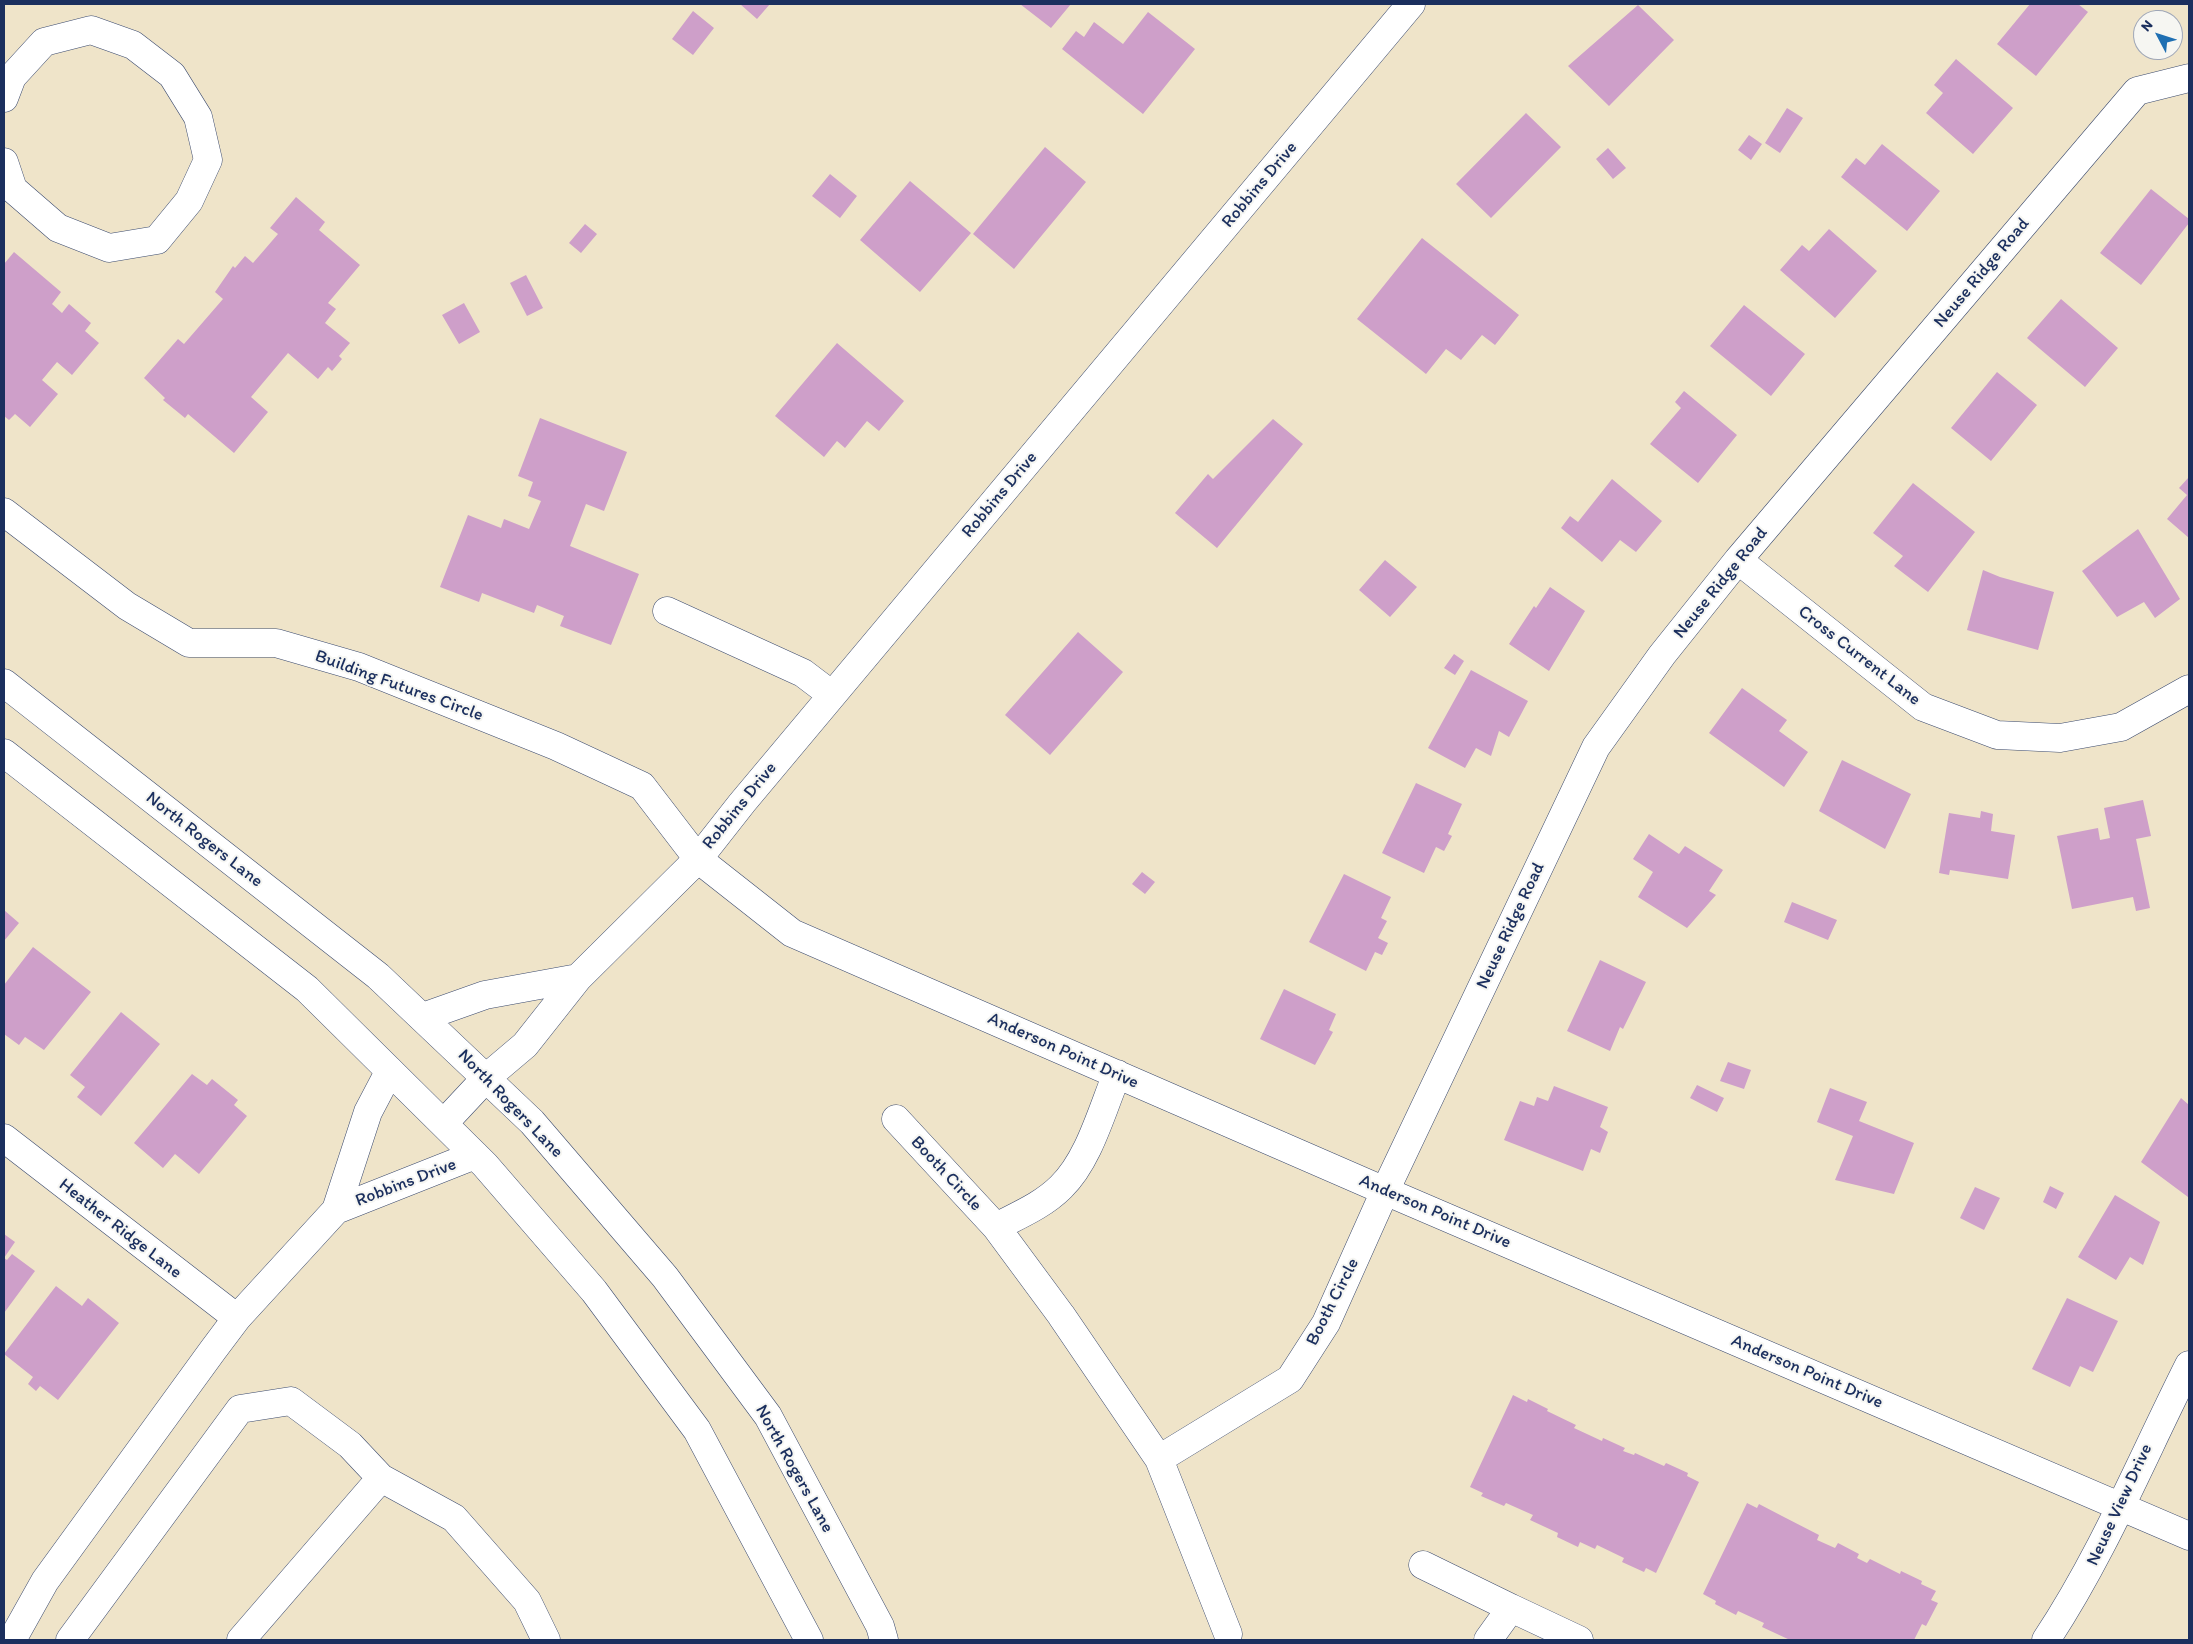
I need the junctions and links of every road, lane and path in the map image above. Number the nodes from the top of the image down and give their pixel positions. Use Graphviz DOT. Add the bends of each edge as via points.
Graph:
graph roads {
  1 [pos="1411,4"];
  2 [pos="2189,78"];
  3 [pos="4,98"];
  4 [pos="4,162"];
  5 [pos="4,512"];
  6 [pos="1738,560"];
  7 [pos="667,611"];
  8 [pos="4,683"];
  9 [pos="2189,689"];
  10 [pos="832,695"];
  11 [pos="4,753"];
  12 [pos="698,859"];
  13 [pos="578,978"];
  14 [pos="423,1017"];
  15 [pos="389,1072"];
  16 [pos="1117,1074"];
  17 [pos="486,1078"];
  18 [pos="896,1119"];
  19 [pos="444,1123"];
  20 [pos="4,1138"];
  21 [pos="475,1155"];
  22 [pos="1385,1191"];
  23 [pos="336,1210"];
  24 [pos="996,1227"];
  25 [pos="237,1318"];
  26 [pos="2189,1366"];
  27 [pos="1159,1459"];
  28 [pos="381,1478"];
  29 [pos="2120,1506"];
  30 [pos="2189,1536"];
  31 [pos="1423,1565"];
  32 [pos="1511,1608"];
  33 [pos="1228,1634"];
  34 [pos="12,1640"];
  35 [pos="70,1640"];
  36 [pos="241,1640"];
  37 [pos="546,1640"];
  38 [pos="809,1640"];
  39 [pos="884,1640"];
  40 [pos="1488,1640"];
  41 [pos="1579,1640"];
  42 [pos="2046,1640"];
  1 -- 10 [label="street, Robbins Drive"];
  2 -- 6 [label="street, Neuse Ridge Road" via="2137,91"];
  3 -- 4 [label="street" via="12,77 44,42 90,30 133,45 172,75 198,116 208,160 189,202 157,240 109,248 58,228 13,189"];
  5 -- 12 [label="street, Building Futures Circle" via="127,606 189,643 276,643 359,667 556,746 642,786"];
  6 -- 9 [label="street, Cross Current Lane" via="1923,707 1997,735 2060,738 2121,727"];
  6 -- 22 [label="street, Neuse Ridge Road" via="1662,655 1596,747"];
  7 -- 10 [label="street" via="803,673"];
  8 -- 14 [label="street, North Rogers Lane" via="378,976"];
  10 -- 12 [label="street, Robbins Drive"];
  11 -- 15 [label="street" via="307,989"];
  12 -- 13 [label="street, Robbins Drive"];
  12 -- 16 [label="street, Anderson Point Drive" via="792,933"];
  13 -- 14 [label="street" via="485,995"];
  13 -- 17 [label="street, Robbins Drive" via="525,1045"];
  14 -- 17 [label="street, North Rogers Lane"];
  15 -- 19 [label="street"];
  15 -- 23 [label="street, Robbins Drive" via="368,1112"];
  16 -- 22 [label="street, Anderson Point Drive"];
  16 -- 24 [label="street, Booth Circle" via="1082,1162 1062,1186 1038,1205"];
  17 -- 19 [label="street, Robbins Drive"];
  17 -- 39 [label="street, North Rogers Lane" via="532,1122 665,1277 768,1416 880,1626"];
  18 -- 24 [label="street, Booth Circle"];
  19 -- 21 [label="street"];
  20 -- 25 [label="street, Heather Ridge Lane"];
  21 -- 23 [label="street, Robbins Drive"];
  21 -- 38 [label="street" via="594,1291 697,1430"];
  22 -- 27 [label="street, Booth Circle" via="1326,1323 1290,1379"];
  22 -- 29 [label="street, Anderson Point Drive"];
  23 -- 25 [label="street, Robbins Drive"];
  24 -- 27 [label="street, Booth Circle" via="1061,1315"];
  25 -- 34 [label="street, Robbins Drive" via="45,1581"];
  26 -- 29 [label="street, Neuse View Drive"];
  27 -- 33 [label="street, Booth Circle"];
  28 -- 35 [label="street" via="350,1445 291,1401 240,1409"];
  28 -- 36 [label="street"];
  28 -- 37 [label="street" via="454,1518 527,1601"];
  29 -- 30 [label="street, Anderson Point Drive"];
  29 -- 42 [label="street, Neuse View Drive" via="2096,1558"];
  31 -- 32 [label="street"];
  32 -- 40 [label="street"];
  32 -- 41 [label="street"];
}
